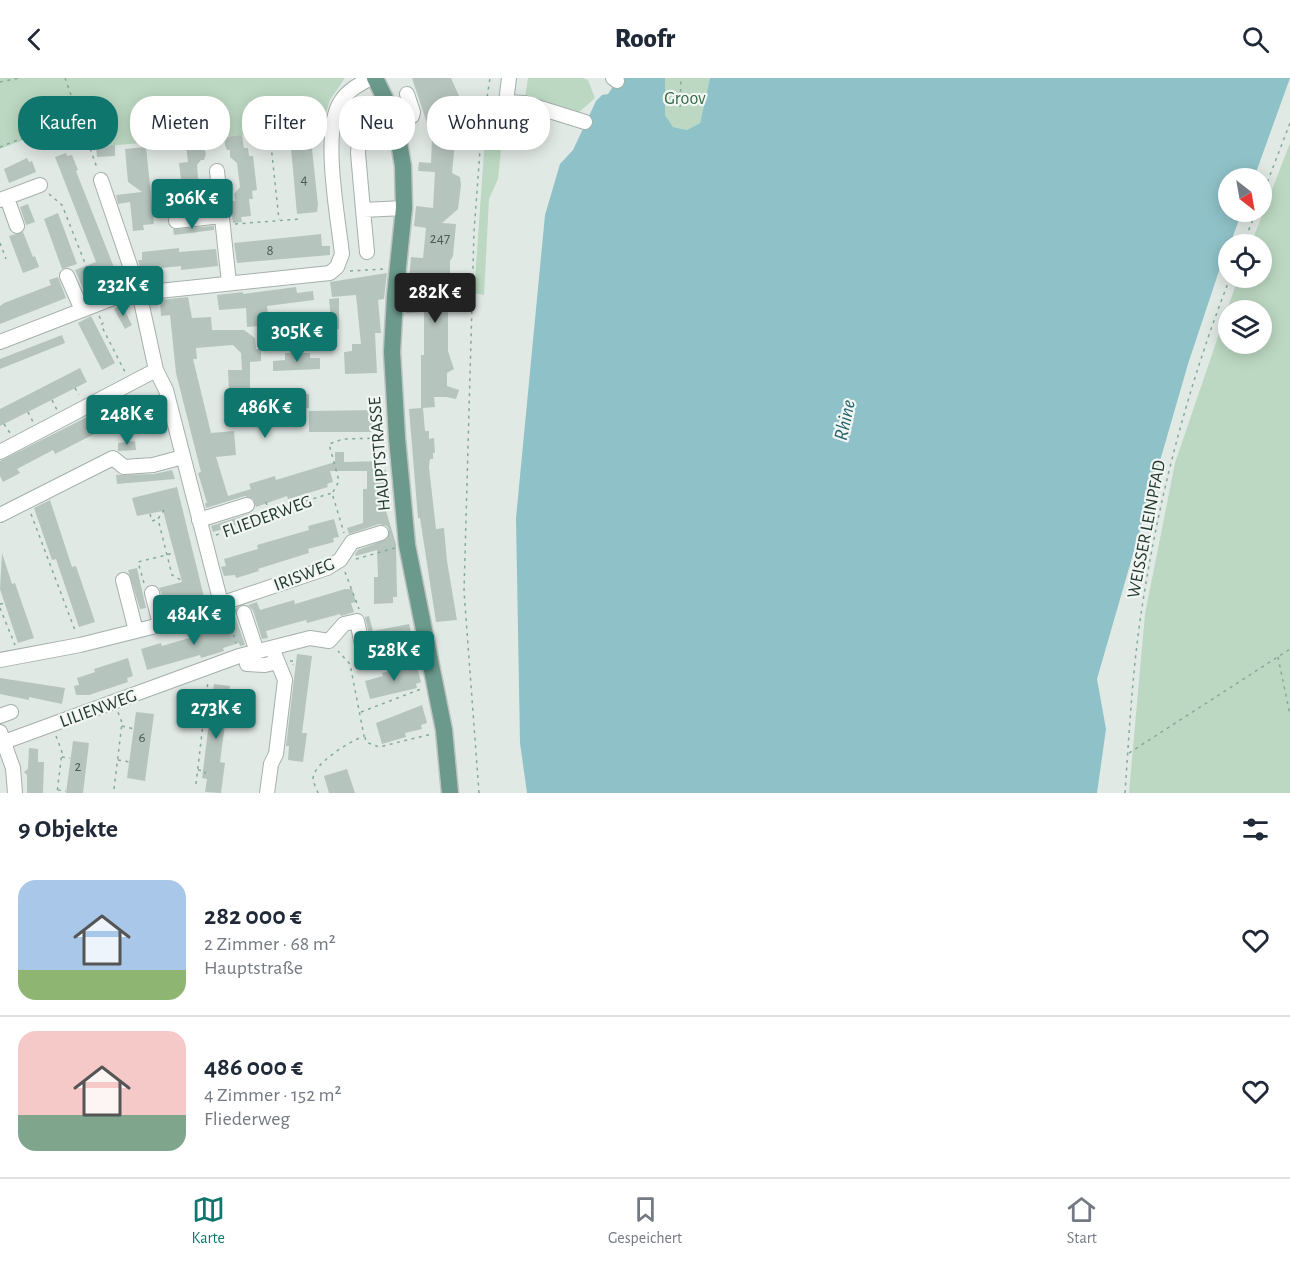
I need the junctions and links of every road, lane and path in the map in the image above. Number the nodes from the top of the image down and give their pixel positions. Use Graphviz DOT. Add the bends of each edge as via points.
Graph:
graph roads {
  1 [pos="19,78"];
  2 [pos="65,78"];
  3 [pos="373,78"];
  4 [pos="490,78"];
  5 [pos="508,78"];
  6 [pos="681,78"];
  7 [pos="0,82"];
  8 [pos="71,96"];
  9 [pos="382,96"];
  10 [pos="680,107"];
  11 [pos="585,122"];
  12 [pos="1290,123"];
  13 [pos="18,140"];
  14 [pos="0,147"];
  15 [pos="90,150"];
  16 [pos="272,150"];
  17 [pos="358,150"];
  18 [pos="400,150"];
  19 [pos="1272,170"];
  20 [pos="217,171"];
  21 [pos="101,180"];
  22 [pos="40,185"];
  23 [pos="3,199"];
  24 [pos="404,208"];
  25 [pos="363,210"];
  26 [pos="300,219"];
  27 [pos="222,220"];
  28 [pos="176,221"];
  29 [pos="279,221"];
  30 [pos="17,226"];
  31 [pos="0,243"];
  32 [pos="367,252"];
  33 [pos="6,259"];
  34 [pos="391,268"];
  35 [pos="330,273"];
  36 [pos="68,276"];
  37 [pos="229,283"];
  38 [pos="1226,288"];
  39 [pos="139,292"];
  40 [pos="92,306"];
  41 [pos="101,326"];
  42 [pos="97,328"];
  43 [pos="0,342"];
  44 [pos="113,349"];
  45 [pos="109,351"];
  46 [pos="156,370"];
  47 [pos="131,384"];
  48 [pos="397,438"];
  49 [pos="0,453"];
  50 [pos="183,457"];
  51 [pos="325,488"];
  52 [pos="308,493"];
  53 [pos="332,493"];
  54 [pos="327,495"];
  55 [pos="291,498"];
  56 [pos="310,500"];
  57 [pos="27,501"];
  58 [pos="264,502"];
  59 [pos="293,505"];
  60 [pos="247,506"];
  61 [pos="164,510"];
  62 [pos="269,510"];
  63 [pos="150,514"];
  64 [pos="0,515"];
  65 [pos="38,518"];
  66 [pos="158,519"];
  67 [pos="33,520"];
  68 [pos="199,520"];
  69 [pos="381,533"];
  70 [pos="169,534"];
  71 [pos="162,536"];
  72 [pos="204,539"];
  73 [pos="346,539"];
  74 [pos="47,546"];
  75 [pos="43,547"];
  76 [pos="400,547"];
  77 [pos="340,560"];
  78 [pos="123,580"];
  79 [pos="181,580"];
  80 [pos="65,585"];
  81 [pos="60,587"];
  82 [pos="152,593"];
  83 [pos="222,602"];
  84 [pos="5,603"];
  85 [pos="0,604"];
  86 [pos="0,608"];
  87 [pos="75,613"];
  88 [pos="244,613"];
  89 [pos="69,614"];
  90 [pos="357,621"];
  91 [pos="160,624"];
  92 [pos="14,630"];
  93 [pos="10,631"];
  94 [pos="136,631"];
  95 [pos="329,641"];
  96 [pos="80,645"];
  97 [pos="428,645"];
  98 [pos="1290,649"];
  99 [pos="247,654"];
  100 [pos="274,655"];
  101 [pos="1278,656"];
  102 [pos="18,657"];
  103 [pos="363,659"];
  104 [pos="0,660"];
  105 [pos="350,664"];
  106 [pos="210,666"];
  107 [pos="436,685"];
  108 [pos="207,690"];
  109 [pos="211,694"];
  110 [pos="115,701"];
  111 [pos="360,712"];
  112 [pos="204,715"];
  113 [pos="1290,715"];
  114 [pos="208,720"];
  115 [pos="51,725"];
  116 [pos="121,726"];
  117 [pos="134,729"];
  118 [pos="444,730"];
  119 [pos="364,736"];
  120 [pos="2,737"];
  121 [pos="201,742"];
  122 [pos="204,745"];
  123 [pos="1128,754"];
  124 [pos="62,756"];
  125 [pos="70,758"];
  126 [pos="117,760"];
  127 [pos="130,762"];
  128 [pos="198,770"];
  129 [pos="205,774"];
  130 [pos="196,784"];
  131 [pos="57,789"];
  132 [pos="114,789"];
  133 [pos="66,791"];
  134 [pos="15,793"];
  135 [pos="57,793"];
  136 [pos="267,793"];
  137 [pos="318,793"];
  138 [pos="450,793"];
  139 [pos="479,793"];
  140 [pos="1125,793"];
  1 -- 7 [label="path"];
  2 -- 8 [label="path"];
  3 -- 9 [label="main road, HAUPTSTRASSE"];
  3 -- 35 [label="street" via="346,95 332,124 342,254"];
  4 -- 139 [label="path" via="474,232 464,591"];
  5 -- 11 [label="street" via="506,102 524,103"];
  6 -- 10 [label="path"];
  12 -- 19 [label="path"];
  13 -- 14 [label="path"];
  15 -- 21 [label="path"];
  16 -- 29 [label="path"];
  17 -- 25 [label="street"];
  18 -- 24 [label="main road, HAUPTSTRASSE"];
  20 -- 27 [label="street"];
  21 -- 39 [label="street, FLIEDERWEG"];
  22 -- 23 [label="street"];
  22 -- 40 [label="path" via="62,205"];
  23 -- 30 [label="street"];
  24 -- 25 [label="street"];
  24 -- 48 [label="main road, HAUPTSTRASSE" via="392,352"];
  25 -- 32 [label="street"];
  26 -- 29 [label="path"];
  27 -- 28 [label="street"];
  27 -- 29 [label="path"];
  27 -- 37 [label="street"];
  31 -- 33 [label="path"];
  34 -- 35 [label="path"];
  35 -- 37 [label="street"];
  36 -- 40 [label="street"];
  37 -- 39 [label="street"];
  38 -- 123 [label="path, WEISSER LEINPFAD" via="1209,333 1159,513 1140,621"];
  39 -- 40 [label="street"];
  39 -- 46 [label="street, FLIEDERWEG"];
  40 -- 41 [label="path" via="103,323"];
  40 -- 43 [label="street"];
  41 -- 42 [label="path"];
  41 -- 44 [label="path"];
  44 -- 45 [label="path"];
  44 -- 47 [label="path"];
  46 -- 47 [label="street"];
  46 -- 50 [label="street, FLIEDERWEG" via="166,390"];
  47 -- 49 [label="street"];
  48 -- 53 [label="path" via="343,438 329,444 339,482"];
  48 -- 97 [label="main road, HAUPTSTRASSE" via="408,545"];
  50 -- 57 [label="street" via="124,467 112,458"];
  50 -- 68 [label="street, FLIEDERWEG"];
  51 -- 54 [label="path"];
  52 -- 56 [label="path"];
  53 -- 54 [label="path, FLIEDERWEG"];
  53 -- 73 [label="path, FLIEDERWEG"];
  54 -- 56 [label="path, FLIEDERWEG"];
  55 -- 59 [label="path"];
  56 -- 59 [label="path, FLIEDERWEG"];
  57 -- 64 [label="street"];
  57 -- 67 [label="path"];
  58 -- 62 [label="path"];
  59 -- 62 [label="path, FLIEDERWEG"];
  60 -- 68 [label="street"];
  61 -- 66 [label="path"];
  62 -- 72 [label="path, FLIEDERWEG" via="254,523"];
  63 -- 66 [label="path" via="152,521"];
  65 -- 67 [label="path"];
  66 -- 71 [label="path"];
  67 -- 75 [label="path"];
  68 -- 72 [label="street, FLIEDERWEG"];
  69 -- 77 [label="street" via="352,542"];
  70 -- 71 [label="path"];
  71 -- 79 [label="path" via="172,575"];
  72 -- 83 [label="street, FLIEDERWEG"];
  74 -- 75 [label="path"];
  75 -- 81 [label="path"];
  76 -- 77 [label="path, IRISWEG"];
  77 -- 83 [label="street, IRISWEG" via="327,568"];
  77 -- 90 [label="path" via="360,612"];
  78 -- 94 [label="street"];
  80 -- 81 [label="path"];
  81 -- 89 [label="path"];
  82 -- 91 [label="street"];
  83 -- 91 [label="street, IRISWEG"];
  83 -- 99 [label="path"];
  84 -- 85 [label="path"];
  86 -- 93 [label="path"];
  87 -- 89 [label="path"];
  88 -- 99 [label="street"];
  89 -- 96 [label="path"];
  90 -- 95 [label="street" via="344,624"];
  90 -- 103 [label="street"];
  91 -- 94 [label="street, IRISWEG"];
  92 -- 93 [label="path"];
  93 -- 102 [label="path"];
  94 -- 96 [label="street, IRISWEG"];
  95 -- 100 [label="street" via="310,638"];
  95 -- 105 [label="path"];
  96 -- 102 [label="street, IRISWEG"];
  97 -- 103 [label="path"];
  97 -- 107 [label="main road, HAUPTSTRASSE"];
  98 -- 101 [label="path"];
  99 -- 100 [label="street" via="247,663 265,665"];
  99 -- 106 [label="street, LILIENWEG"];
  100 -- 136 [label="street" via="285,685"];
  101 -- 113 [label="path"];
  101 -- 123 [label="path"];
  102 -- 104 [label="street, IRISWEG"];
  103 -- 105 [label="path"];
  105 -- 111 [label="path"];
  106 -- 108 [label="path"];
  106 -- 110 [label="street, LILIENWEG"];
  107 -- 111 [label="path"];
  107 -- 118 [label="main road, HAUPTSTRASSE"];
  108 -- 109 [label="path"];
  108 -- 112 [label="path"];
  110 -- 115 [label="street, LILIENWEG"];
  110 -- 116 [label="path"];
  111 -- 119 [label="path"];
  112 -- 114 [label="path"];
  112 -- 121 [label="path"];
  115 -- 120 [label="street, LILIENWEG"];
  115 -- 124 [label="path"];
  116 -- 117 [label="path"];
  116 -- 126 [label="path"];
  118 -- 119 [label="path" via="379,747 366,742"];
  118 -- 138 [label="main road, HAUPTSTRASSE"];
  119 -- 137 [label="path" via="317,767 313,778"];
  120 -- 134 [label="street" via="13,768"];
  121 -- 122 [label="path"];
  121 -- 128 [label="path"];
  123 -- 140 [label="path, WEISSER LEINPFAD"];
  124 -- 125 [label="path"];
  124 -- 131 [label="path"];
  126 -- 127 [label="path"];
  126 -- 132 [label="path"];
  128 -- 129 [label="path" via="206,771"];
  128 -- 130 [label="path"];
  131 -- 133 [label="path"];
  131 -- 135 [label="path"];
}
